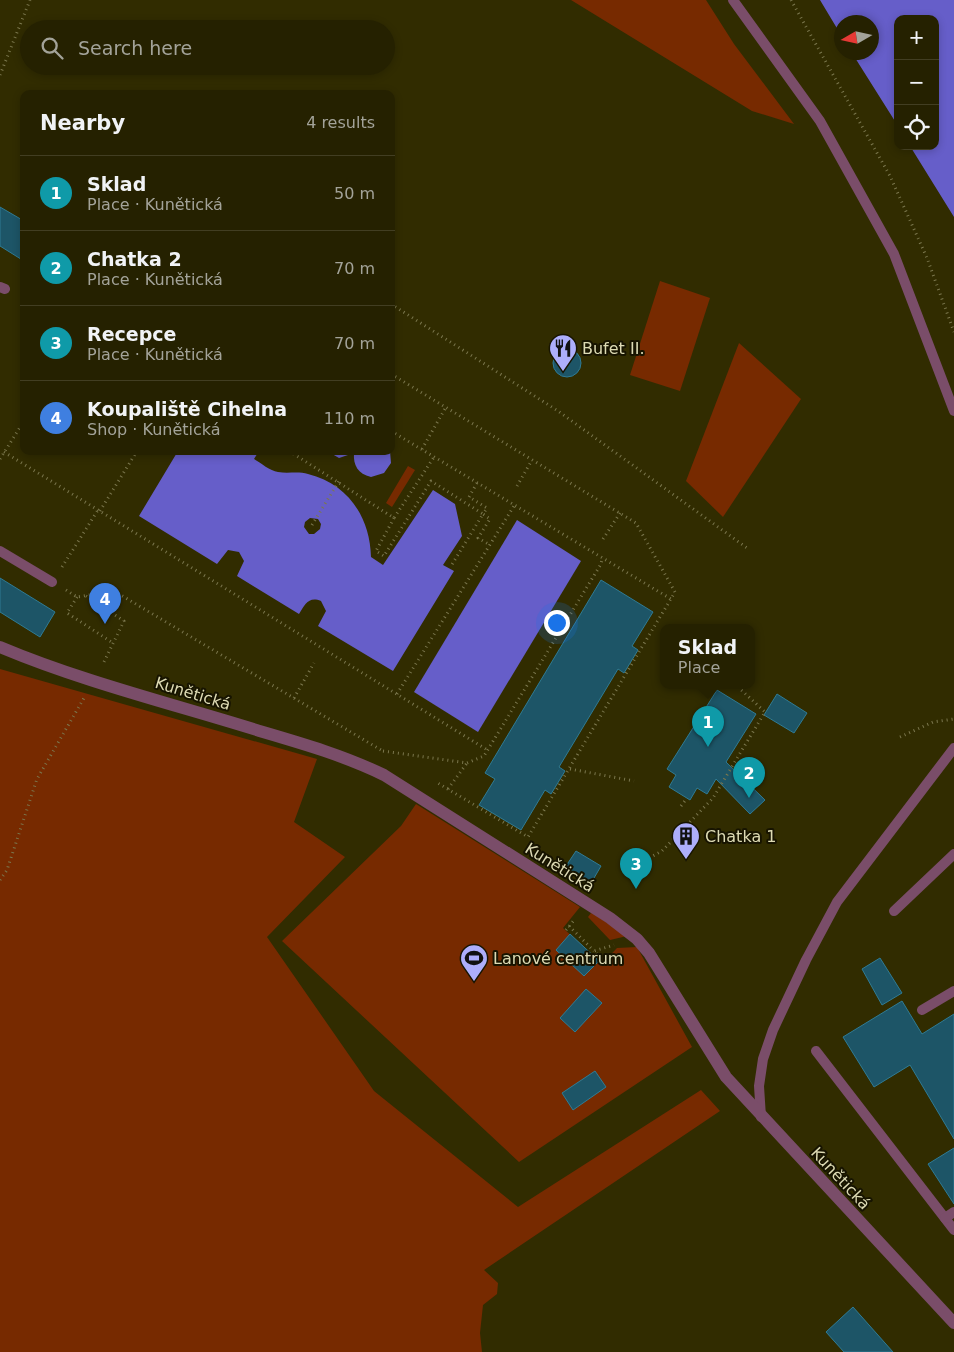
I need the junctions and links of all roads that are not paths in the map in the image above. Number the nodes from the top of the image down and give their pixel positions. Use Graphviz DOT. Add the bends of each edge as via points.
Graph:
graph roads {
  1 [pos="733,0"];
  2 [pos="954,411"];
  3 [pos="0,551"];
  4 [pos="52,582"];
  5 [pos="0,647"];
  6 [pos="954,748"];
  7 [pos="954,854"];
  8 [pos="894,911"];
  9 [pos="954,992"];
  10 [pos="922,1010"];
  11 [pos="816,1051"];
  12 [pos="761,1117"];
  13 [pos="949,1215"];
  14 [pos="954,1230"];
  15 [pos="954,1323"];
  1 -- 2 [label="lane" via="820,121 894,254"];
  3 -- 4 [label="lane"];
  5 -- 12 [label="street, Kunětická" via="44,665 312,747 384,775 590,904 636,940 649,953 726,1077"];
  6 -- 12 [label="lane" via="837,902 773,1030 763,1059 759,1086"];
  7 -- 8 [label="lane"];
  9 -- 10 [label="lane"];
  11 -- 13 [label="lane"];
  12 -- 15 [label="street, Kunětická"];
  13 -- 14 [label="lane"];
}
